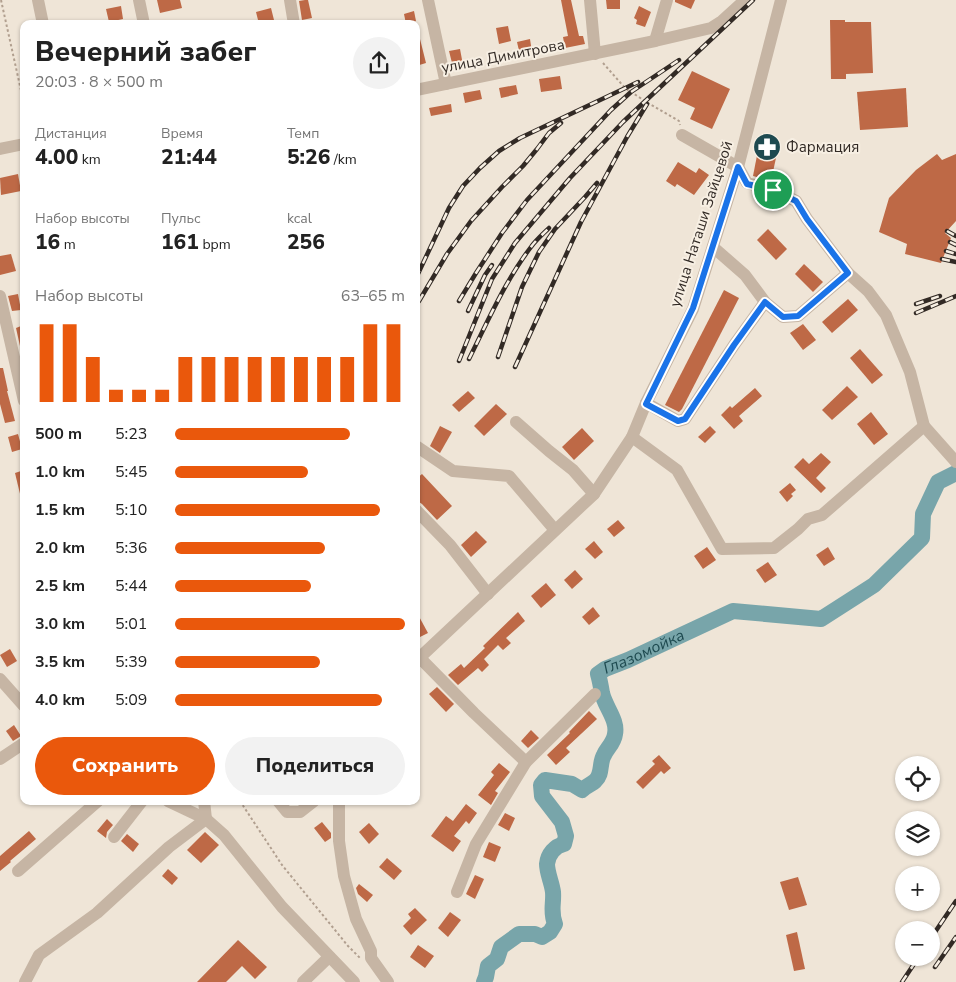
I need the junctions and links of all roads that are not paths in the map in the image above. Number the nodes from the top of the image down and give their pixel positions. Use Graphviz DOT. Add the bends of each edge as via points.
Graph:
graph roads {
  1 [pos="38,0"];
  2 [pos="139,0"];
  3 [pos="290,0"];
  4 [pos="428,0"];
  5 [pos="590,0"];
  6 [pos="667,0"];
  7 [pos="744,0"];
  8 [pos="780,0"];
  9 [pos="42,20"];
  10 [pos="143,20"];
  11 [pos="293,20"];
  12 [pos="655,42"];
  13 [pos="595,54"];
  14 [pos="446,84"];
  15 [pos="420,89"];
  16 [pos="682,135"];
  17 [pos="20,145"];
  18 [pos="0,149"];
  19 [pos="738,167"];
  20 [pos="713,247"];
  21 [pos="848,273"];
  22 [pos="0,296"];
  23 [pos="765,302"];
  24 [pos="20,384"];
  25 [pos="646,404"];
  26 [pos="516,422"];
  27 [pos="924,426"];
  28 [pos="632,437"];
  29 [pos="420,449"];
  30 [pos="956,462"];
  31 [pos="594,494"];
  32 [pos="420,514"];
  33 [pos="556,530"];
  34 [pos="488,594"];
  35 [pos="420,657"];
  36 [pos="420,661"];
  37 [pos="0,679"];
  38 [pos="595,694"];
  39 [pos="20,702"];
  40 [pos="20,745"];
  41 [pos="0,759"];
  42 [pos="526,762"];
  43 [pos="93,805"];
  44 [pos="139,805"];
  45 [pos="176,805"];
  46 [pos="204,805"];
  47 [pos="281,805"];
  48 [pos="309,805"];
  49 [pos="338,805"];
  50 [pos="206,819"];
  51 [pos="114,837"];
  52 [pos="18,871"];
  53 [pos="457,892"];
  54 [pos="329,957"];
  55 [pos="25,982"];
  56 [pos="303,982"];
  57 [pos="354,982"];
  58 [pos="388,982"];
  1 -- 9 [label="street"];
  2 -- 10 [label="street"];
  3 -- 11 [label="street"];
  4 -- 14 [label="street"];
  5 -- 13 [label="street"];
  6 -- 12 [label="street"];
  7 -- 12 [label="street, улица Димитрова" via="722,22 711,28"];
  8 -- 19 [label="street, улица Наташи Зайцевой"];
  12 -- 13 [label="street, улица Димитрова"];
  13 -- 14 [label="street, улица Димитрова"];
  14 -- 15 [label="street, улица Димитрова"];
  16 -- 19 [label="street"];
  17 -- 18 [label="street"];
  19 -- 20 [label="street, улица Наташи Зайцевой"];
  19 -- 21 [label="street" via="747,184 773,190 796,201"];
  20 -- 23 [label="street" via="745,275"];
  20 -- 25 [label="street, улица Наташи Зайцевой" via="693,308"];
  21 -- 23 [label="street" via="798,316 783,317"];
  21 -- 27 [label="street" via="868,291 886,315 910,372"];
  22 -- 24 [label="street"];
  23 -- 25 [label="street" via="685,419 678,421"];
  25 -- 28 [label="street, улица Наташи Зайцевой"];
  26 -- 31 [label="street" via="573,470"];
  27 -- 28 [label="street" via="822,515 808,519 774,548 722,549 677,470"];
  27 -- 30 [label="street"];
  28 -- 31 [label="street, улица Наташи Зайцевой"];
  29 -- 33 [label="street" via="453,471 509,476"];
  31 -- 33 [label="street, улица Наташи Зайцевой"];
  32 -- 34 [label="street" via="450,545"];
  33 -- 34 [label="street, улица Наташи Зайцевой"];
  34 -- 35 [label="street, улица Наташи Зайцевой"];
  36 -- 42 [label="street"];
  37 -- 39 [label="street"];
  38 -- 42 [label="street"];
  40 -- 41 [label="street"];
  42 -- 53 [label="street" via="476,844"];
  43 -- 52 [label="street"];
  44 -- 51 [label="street"];
  45 -- 50 [label="street"];
  46 -- 50 [label="street"];
  47 -- 48 [label="street" via="287,812 300,812"];
  49 -- 58 [label="street" via="344,876 356,919 372,958"];
  50 -- 54 [label="street" via="224,835 282,907"];
  50 -- 55 [label="street" via="169,846 97,913 39,955"];
  54 -- 56 [label="street"];
  54 -- 57 [label="street"];
}
